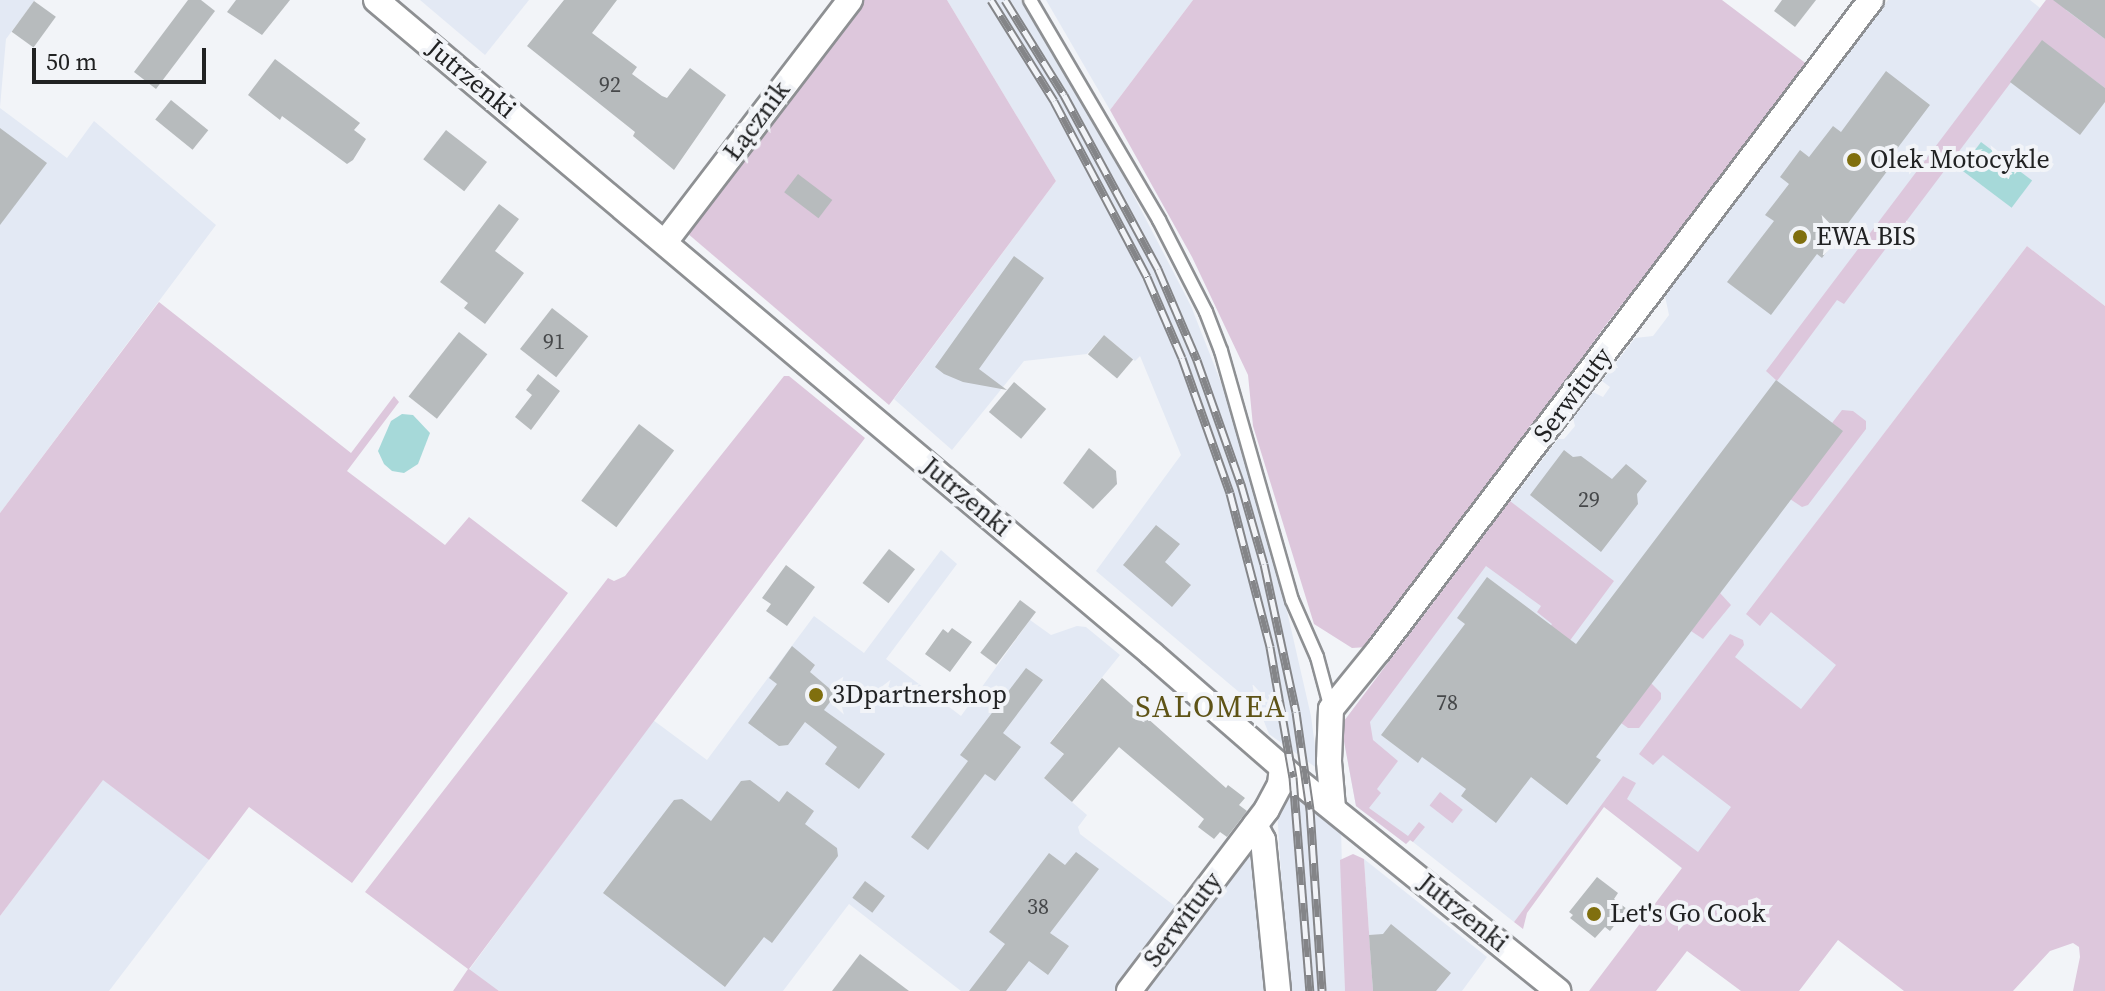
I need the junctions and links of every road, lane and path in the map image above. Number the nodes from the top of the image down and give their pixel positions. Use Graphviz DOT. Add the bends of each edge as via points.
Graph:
graph roads {
  1 [pos="376,0"];
  2 [pos="850,0"];
  3 [pos="1030,0"];
  4 [pos="1871,0"];
  5 [pos="665,242"];
  6 [pos="1331,709"];
  7 [pos="1282,767"];
  8 [pos="1333,808"];
  9 [pos="1255,825"];
  10 [pos="1129,991"];
  11 [pos="1278,991"];
  12 [pos="1558,991"];
  1 -- 5 [label="street, Jutrzenki"];
  2 -- 5 [label="street, Łącznik"];
  3 -- 6 [label="lane" via="1159,220 1206,312 1292,600 1317,657"];
  4 -- 6 [label="street, Serwituty"];
  5 -- 7 [label="street, Jutrzenki"];
  6 -- 8 [label="street"];
  7 -- 8 [label="street, Jutrzenki"];
  7 -- 9 [label="street, Serwituty" via="1280,785"];
  8 -- 12 [label="street, Jutrzenki"];
  9 -- 10 [label="street, Serwituty"];
  9 -- 11 [label="street" via="1263,840"];
}
